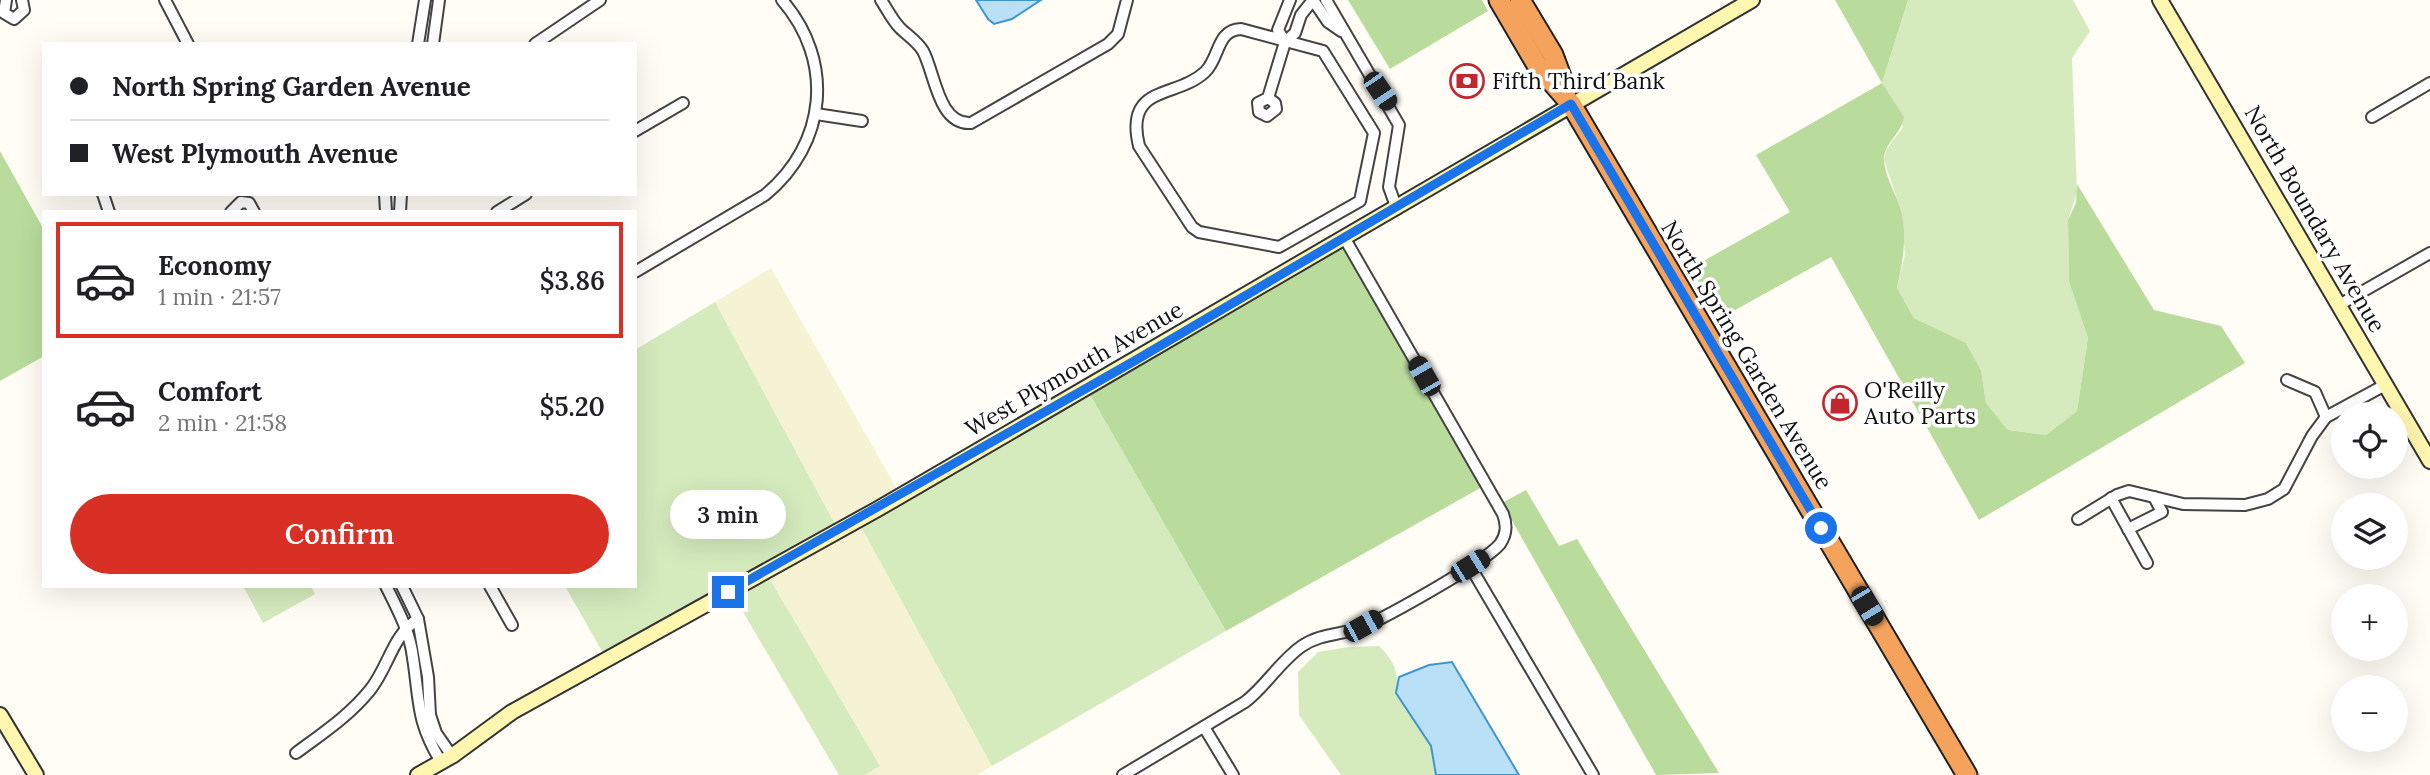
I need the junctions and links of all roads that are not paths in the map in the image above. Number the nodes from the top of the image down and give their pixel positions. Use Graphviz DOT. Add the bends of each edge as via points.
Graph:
graph roads {
  1 [pos="6,0"];
  2 [pos="22,0"];
  3 [pos="165,0"];
  4 [pos="425,0"];
  5 [pos="439,0"];
  6 [pos="600,0"];
  7 [pos="782,0"];
  8 [pos="881,0"];
  9 [pos="1127,0"];
  10 [pos="1290,0"];
  11 [pos="1326,0"];
  12 [pos="1499,0"];
  13 [pos="1520,0"];
  14 [pos="1752,0"];
  15 [pos="2160,0"];
  16 [pos="1304,12"];
  17 [pos="1344,32"];
  18 [pos="186,42"];
  19 [pos="418,42"];
  20 [pos="433,42"];
  21 [pos="538,42"];
  22 [pos="1284,43"];
  23 [pos="2430,83"];
  24 [pos="1268,98"];
  25 [pos="683,103"];
  26 [pos="1571,104"];
  27 [pos="816,114"];
  28 [pos="2372,117"];
  29 [pos="862,121"];
  30 [pos="637,130"];
  31 [pos="524,196"];
  32 [pos="1397,209"];
  33 [pos="233,210"];
  34 [pos="253,210"];
  35 [pos="500,210"];
  36 [pos="1345,239"];
  37 [pos="2430,253"];
  38 [pos="637,271"];
  39 [pos="2339,305"];
  40 [pos="2287,380"];
  41 [pos="2385,385"];
  42 [pos="2326,417"];
  43 [pos="2430,461"];
  44 [pos="2154,497"];
  45 [pos="2111,498"];
  46 [pos="2078,519"];
  47 [pos="2128,529"];
  48 [pos="2147,563"];
  49 [pos="1470,566"];
  50 [pos="387,588"];
  51 [pos="403,588"];
  52 [pos="490,588"];
  53 [pos="418,619"];
  54 [pos="512,625"];
  55 [pos="406,626"];
  56 [pos="0,715"];
  57 [pos="1204,727"];
  58 [pos="296,753"];
  59 [pos="446,759"];
  60 [pos="36,775"];
  61 [pos="418,775"];
  62 [pos="1123,775"];
  63 [pos="1233,775"];
  64 [pos="1593,775"];
  65 [pos="1967,775"];
  1 -- 2 [label="street" via="4,13 14,19 24,10"];
  3 -- 18 [label="street"];
  4 -- 19 [label="street"];
  5 -- 20 [label="street"];
  6 -- 21 [label="street"];
  7 -- 27 [label="street" via="794,13 812,54 819,88"];
  8 -- 9 [label="street" via="922,50 952,118 964,124 1108,44 1118,34"];
  10 -- 16 [label="street"];
  10 -- 22 [label="street" via="1278,30"];
  11 -- 17 [label="street"];
  12 -- 26 [label="highway, North Spring Garden Avenue" via="1537,65"];
  13 -- 26 [label="highway, North Spring Garden Avenue" via="1553,55"];
  14 -- 26 [label="street, West Plymouth Avenue"];
  15 -- 39 [label="street, North Boundary Avenue"];
  16 -- 17 [label="street" via="1313,0 1328,23"];
  16 -- 22 [label="street" via="1295,33"];
  17 -- 32 [label="street" via="1399,125 1389,187"];
  22 -- 22 [label="street" via="1234,30 1222,39 1204,74 1177,89 1156,93 1142,108 1139,146 1199,232 1279,247 1360,201 1374,133 1327,54 1318,47"];
  22 -- 24 [label="street"];
  23 -- 28 [label="street"];
  25 -- 30 [label="street"];
  26 -- 32 [label="street, West Plymouth Avenue"];
  26 -- 65 [label="highway, North Spring Garden Avenue"];
  27 -- 29 [label="street"];
  27 -- 38 [label="street" via="802,150 782,180 765,195"];
  31 -- 35 [label="street"];
  32 -- 36 [label="street, West Plymouth Avenue"];
  33 -- 34 [label="street" via="241,202"];
  36 -- 49 [label="street" via="1503,514 1506,531 1501,542"];
  36 -- 59 [label="street, West Plymouth Avenue" via="876,510 512,712"];
  37 -- 39 [label="street"];
  39 -- 41 [label="street, North Boundary Avenue"];
  40 -- 42 [label="street" via="2315,391"];
  41 -- 42 [label="street"];
  41 -- 43 [label="street, North Boundary Avenue"];
  42 -- 44 [label="street" via="2284,489 2268,499 2232,505 2183,504"];
  44 -- 45 [label="street" via="2129,491"];
  44 -- 47 [label="street" via="2162,512"];
  45 -- 46 [label="street"];
  45 -- 47 [label="street"];
  47 -- 48 [label="street"];
  49 -- 57 [label="street" via="1363,626 1330,633 1300,647 1263,688"];
  49 -- 64 [label="street"];
  50 -- 55 [label="street"];
  51 -- 53 [label="street"];
  52 -- 54 [label="street"];
  53 -- 55 [label="street"];
  53 -- 59 [label="street" via="430,715"];
  55 -- 58 [label="street" via="372,687 347,716"];
  55 -- 59 [label="street" via="420,723"];
  56 -- 60 [label="street"];
  57 -- 62 [label="street"];
  57 -- 63 [label="street"];
  59 -- 61 [label="street, West Plymouth Avenue"];
}
